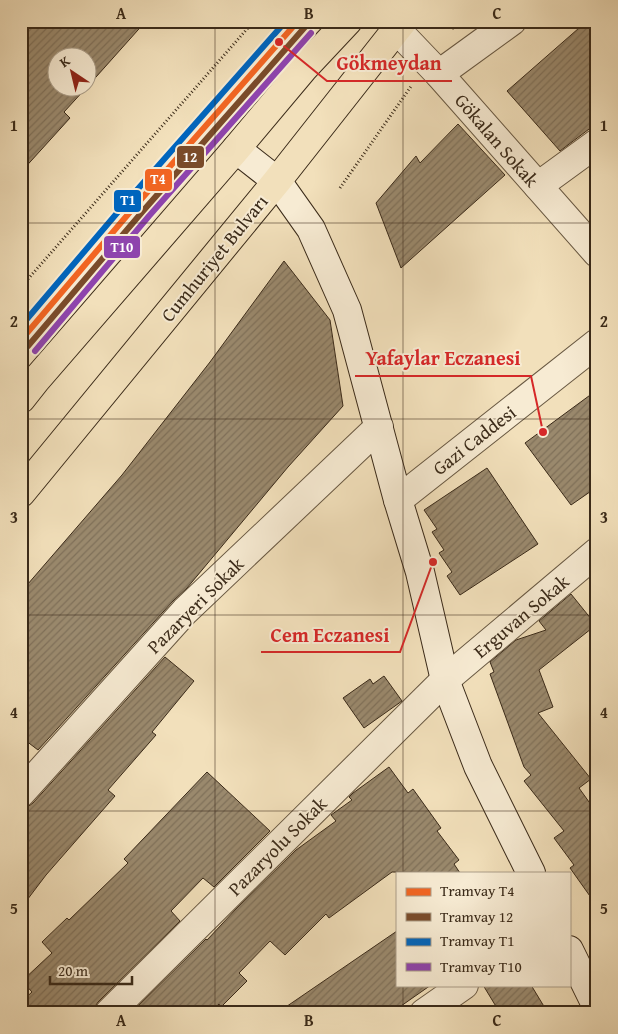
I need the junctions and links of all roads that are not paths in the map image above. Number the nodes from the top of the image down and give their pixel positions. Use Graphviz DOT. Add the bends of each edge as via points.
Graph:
graph roads {
  1 [pos="348,21"];
  2 [pos="512,21"];
  3 [pos="399,25"];
  4 [pos="433,68"];
  5 [pos="597,143"];
  6 [pos="236,149"];
  7 [pos="277,181"];
  8 [pos="538,186"];
  9 [pos="597,253"];
  10 [pos="597,343"];
  11 [pos="21,399"];
  12 [pos="379,427"];
  13 [pos="21,493"];
  14 [pos="398,500"];
  15 [pos="597,552"];
  16 [pos="445,680"];
  17 [pos="21,793"];
  18 [pos="531,872"];
  19 [pos="570,952"];
  20 [pos="463,986"];
  21 [pos="597,1007"];
  22 [pos="109,1013"];
  23 [pos="424,1013"];
  1 -- 6 [label="main road"];
  2 -- 4 [label="street"];
  3 -- 4 [label="street, Gökalan Sokak"];
  3 -- 7 [label="main road, Cumhuriyet Bulvarı"];
  4 -- 8 [label="street, Gökalan Sokak"];
  5 -- 8 [label="street"];
  6 -- 7 [label="street"];
  6 -- 11 [label="main road"];
  7 -- 12 [label="street" via="311,229 347,310"];
  7 -- 13 [label="main road, Cumhuriyet Bulvarı"];
  8 -- 9 [label="street, Gökalan Sokak"];
  10 -- 14 [label="street, Gazi Caddesi"];
  12 -- 14 [label="street"];
  12 -- 17 [label="street, Pazaryeri Sokak" via="185,611"];
  14 -- 16 [label="street" via="420,572"];
  15 -- 16 [label="street, Erguvan Sokak"];
  16 -- 18 [label="street" via="478,766"];
  16 -- 22 [label="street, Pazaryolu Sokak"];
  19 -- 21 [label="street"];
  20 -- 23 [label="street"];
}
